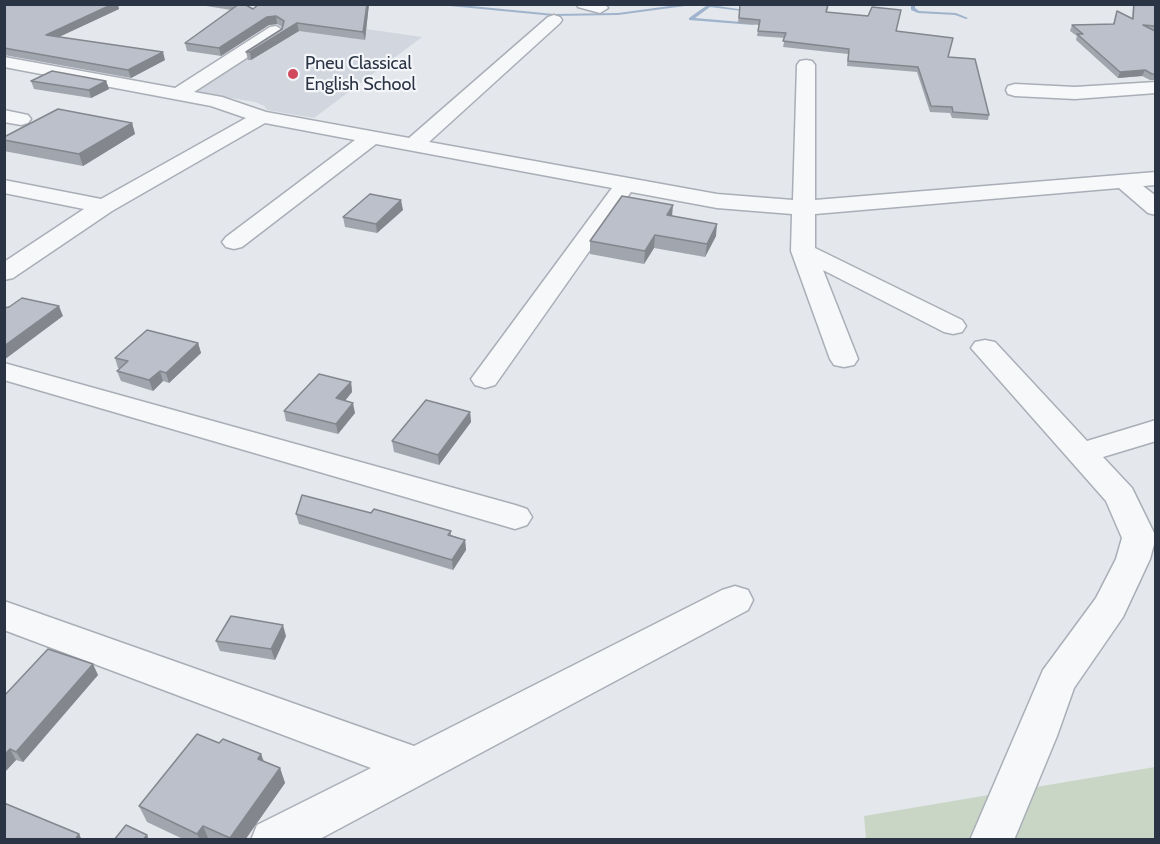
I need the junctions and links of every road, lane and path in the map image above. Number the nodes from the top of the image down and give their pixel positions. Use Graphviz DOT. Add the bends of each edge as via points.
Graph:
graph roads {
  1 [pos="584,4"];
  2 [pos="600,8"];
  3 [pos="554,20"];
  4 [pos="276,31"];
  5 [pos="4,62"];
  6 [pos="806,65"];
  7 [pos="1155,87"];
  8 [pos="1015,90"];
  9 [pos="178,94"];
  10 [pos="262,117"];
  11 [pos="372,137"];
  12 [pos="413,145"];
  13 [pos="1155,178"];
  14 [pos="1123,180"];
  15 [pos="626,184"];
  16 [pos="4,186"];
  17 [pos="104,206"];
  18 [pos="805,208"];
  19 [pos="1155,208"];
  20 [pos="234,242"];
  21 [pos="803,252"];
  22 [pos="4,273"];
  23 [pos="953,326"];
  24 [pos="985,348"];
  25 [pos="844,359"];
  26 [pos="4,371"];
  27 [pos="485,379"];
  28 [pos="1155,430"];
  29 [pos="1083,453"];
  30 [pos="515,517"];
  31 [pos="1144,558"];
  32 [pos="735,600"];
  33 [pos="4,615"];
  34 [pos="414,765"];
  35 [pos="273,840"];
  36 [pos="992,840"];
  1 -- 2 [label="street"];
  3 -- 12 [label="street"];
  4 -- 9 [label="street"];
  5 -- 9 [label="street"];
  6 -- 18 [label="street"];
  7 -- 8 [label="street" via="1075,93"];
  9 -- 10 [label="street" via="215,101"];
  10 -- 11 [label="street"];
  10 -- 17 [label="street"];
  11 -- 12 [label="street"];
  11 -- 20 [label="street"];
  12 -- 15 [label="street"];
  13 -- 14 [label="street"];
  14 -- 18 [label="street"];
  14 -- 19 [label="street"];
  15 -- 18 [label="street" via="717,201"];
  15 -- 27 [label="street"];
  16 -- 17 [label="street"];
  17 -- 22 [label="street"];
  18 -- 21 [label="street"];
  21 -- 23 [label="street"];
  21 -- 25 [label="street"];
  24 -- 29 [label="street"];
  26 -- 30 [label="street"];
  28 -- 29 [label="street"];
  29 -- 31 [label="street" via="1120,496"];
  31 -- 36 [label="street" via="1057,682"];
  32 -- 34 [label="street"];
  33 -- 34 [label="street"];
  34 -- 35 [label="street"];
}
